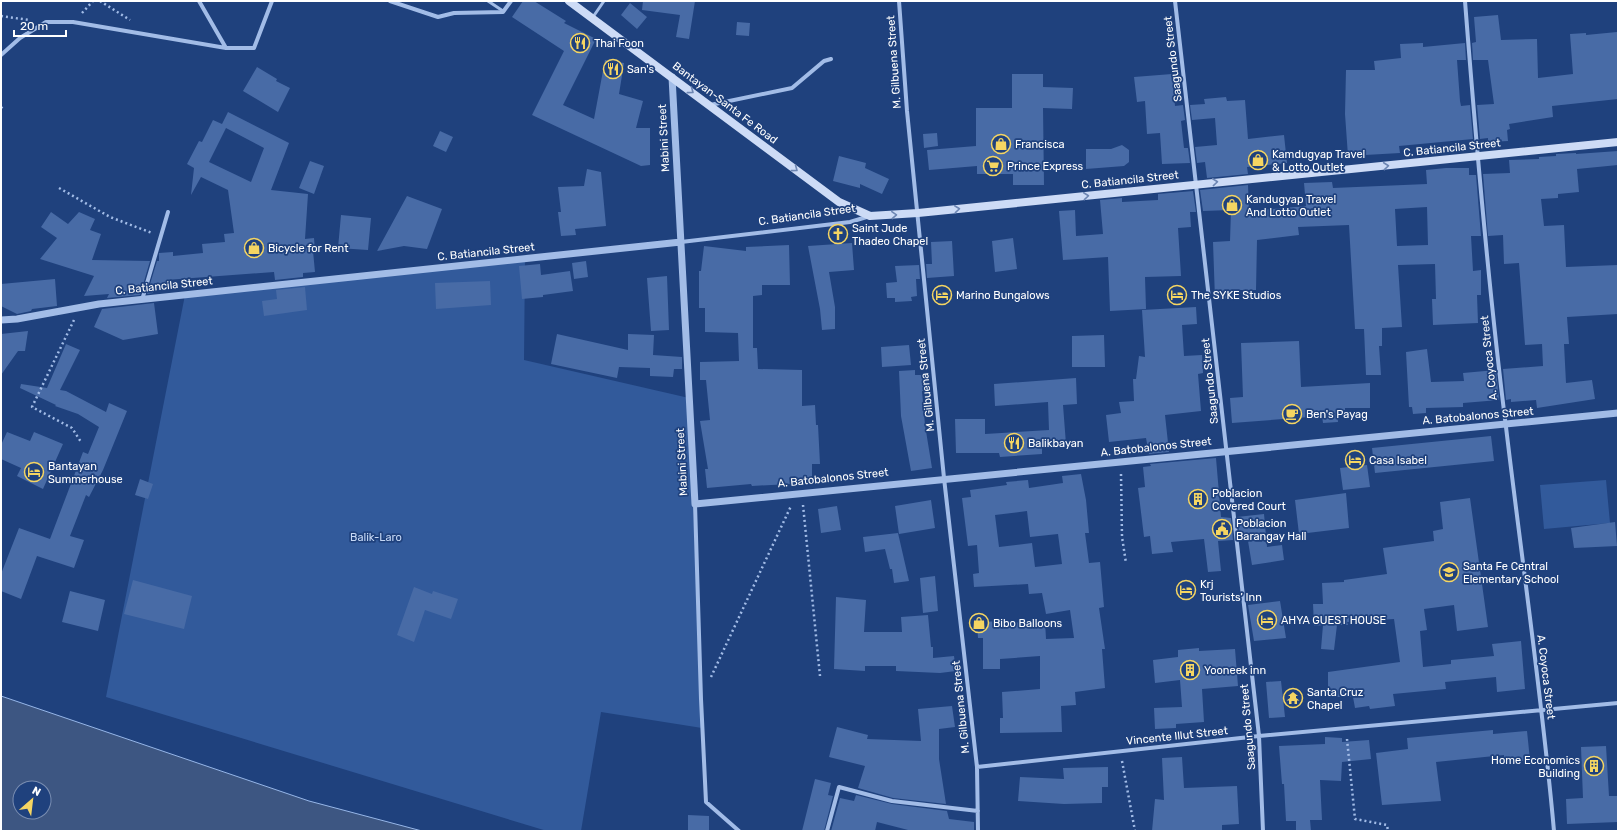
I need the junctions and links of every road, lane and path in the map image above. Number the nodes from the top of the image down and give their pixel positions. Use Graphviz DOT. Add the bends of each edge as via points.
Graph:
graph roads {
  1 [pos="100,1"];
  2 [pos="199,1"];
  3 [pos="272,1"];
  4 [pos="390,1"];
  5 [pos="488,1"];
  6 [pos="570,1"];
  7 [pos="604,1"];
  8 [pos="899,1"];
  9 [pos="1175,1"];
  10 [pos="1465,1"];
  11 [pos="509,2"];
  12 [pos="503,12"];
  13 [pos="1,16"];
  14 [pos="592,18"];
  15 [pos="46,22"];
  16 [pos="134,23"];
  17 [pos="226,48"];
  18 [pos="1,55"];
  19 [pos="831,59"];
  20 [pos="672,77"];
  21 [pos="709,105"];
  22 [pos="1618,142"];
  23 [pos="1477,157"];
  24 [pos="1197,184"];
  25 [pos="59,188"];
  26 [pos="168,212"];
  27 [pos="918,213"];
  28 [pos="870,216"];
  29 [pos="159,236"];
  30 [pos="681,242"];
  31 [pos="142,300"];
  32 [pos="80,307"];
  33 [pos="1,320"];
  34 [pos="1618,413"];
  35 [pos="1505,424"];
  36 [pos="81,442"];
  37 [pos="1227,451"];
  38 [pos="1120,461"];
  39 [pos="944,478"];
  40 [pos="799,493"];
  41 [pos="695,504"];
  42 [pos="1126,563"];
  43 [pos="820,676"];
  44 [pos="711,678"];
  45 [pos="1618,703"];
  46 [pos="1541,710"];
  47 [pos="1346,728"];
  48 [pos="1259,736"];
  49 [pos="1120,751"];
  50 [pos="977,767"];
  51 [pos="978,811"];
  52 [pos="739,831"];
  53 [pos="827,831"];
  54 [pos="978,831"];
  55 [pos="1134,831"];
  56 [pos="1263,831"];
  57 [pos="1388,831"];
  58 [pos="1554,831"];
  1 -- 16 [label="path"];
  2 -- 17 [label="street"];
  3 -- 17 [label="street" via="254,48"];
  4 -- 12 [label="street" via="438,17 454,13"];
  5 -- 12 [label="lane"];
  6 -- 14 [label="main road, Bantayan-Santa Fe Road"];
  7 -- 14 [label="lane"];
  8 -- 27 [label="street, M. Gilbuena Street"];
  9 -- 24 [label="street, Saagundo Street"];
  10 -- 23 [label="street, A. Coyoca Street"];
  11 -- 12 [label="street"];
  13 -- 15 [label="path"];
  14 -- 20 [label="main road, Bantayan-Santa Fe Road"];
  15 -- 17 [label="street" via="73,22"];
  15 -- 18 [label="street" via="20,38"];
  19 -- 21 [label="street" via="824,61 792,88"];
  20 -- 21 [label="main road, Bantayan-Santa Fe Road, one-way"];
  20 -- 30 [label="street, Mabini Street"];
  21 -- 28 [label="main road, Bantayan-Santa Fe Road, one-way" via="839,202"];
  22 -- 23 [label="main road, C. Batiancila Street"];
  24 -- 23 [label="main road, C. Batiancila Street, one-way"];
  23 -- 35 [label="street, A. Coyoca Street"];
  27 -- 24 [label="main road, C. Batiancila Street, one-way"];
  24 -- 37 [label="street, Saagundo Street"];
  25 -- 29 [label="path" via="110,217"];
  26 -- 29 [label="street"];
  28 -- 27 [label="main road, C. Batiancila Street, one-way"];
  27 -- 39 [label="street, M. Gilbuena Street"];
  28 -- 30 [label="street, C. Batiancila Street" via="850,222"];
  29 -- 31 [label="street"];
  30 -- 31 [label="street, C. Batiancila Street"];
  30 -- 41 [label="street, Mabini Street"];
  31 -- 32 [label="street, C. Batiancila Street"];
  32 -- 33 [label="street, C. Batiancila Street" via="17,320"];
  32 -- 36 [label="path" via="32,407 72,428"];
  34 -- 35 [label="street, A. Batobalonos Street"];
  35 -- 37 [label="street, A. Batobalonos Street"];
  35 -- 46 [label="street, A. Coyoca Street"];
  37 -- 38 [label="street, A. Batobalonos Street"];
  37 -- 48 [label="street, Saagundo Street"];
  38 -- 39 [label="street, A. Batobalonos Street"];
  38 -- 42 [label="path" via="1122,537"];
  39 -- 40 [label="street, A. Batobalonos Street"];
  39 -- 50 [label="street, M. Gilbuena Street"];
  40 -- 41 [label="street, A. Batobalonos Street"];
  40 -- 43 [label="path"];
  40 -- 44 [label="path"];
  41 -- 52 [label="street, Mabini Street" via="706,802"];
  45 -- 46 [label="street, Vincente Illut Street"];
  46 -- 47 [label="street, Vincente Illut Street"];
  46 -- 58 [label="street, A. Coyoca Street"];
  47 -- 48 [label="street, Vincente Illut Street"];
  47 -- 57 [label="path" via="1355,819 1387,825"];
  48 -- 49 [label="street, Vincente Illut Street"];
  48 -- 56 [label="street, Saagundo Street"];
  49 -- 50 [label="street, Vincente Illut Street"];
  49 -- 55 [label="path"];
  50 -- 51 [label="street, M. Gilbuena Street"];
  51 -- 53 [label="street" via="892,801 839,787"];
  51 -- 54 [label="street, M. Gilbuena Street"];
}
